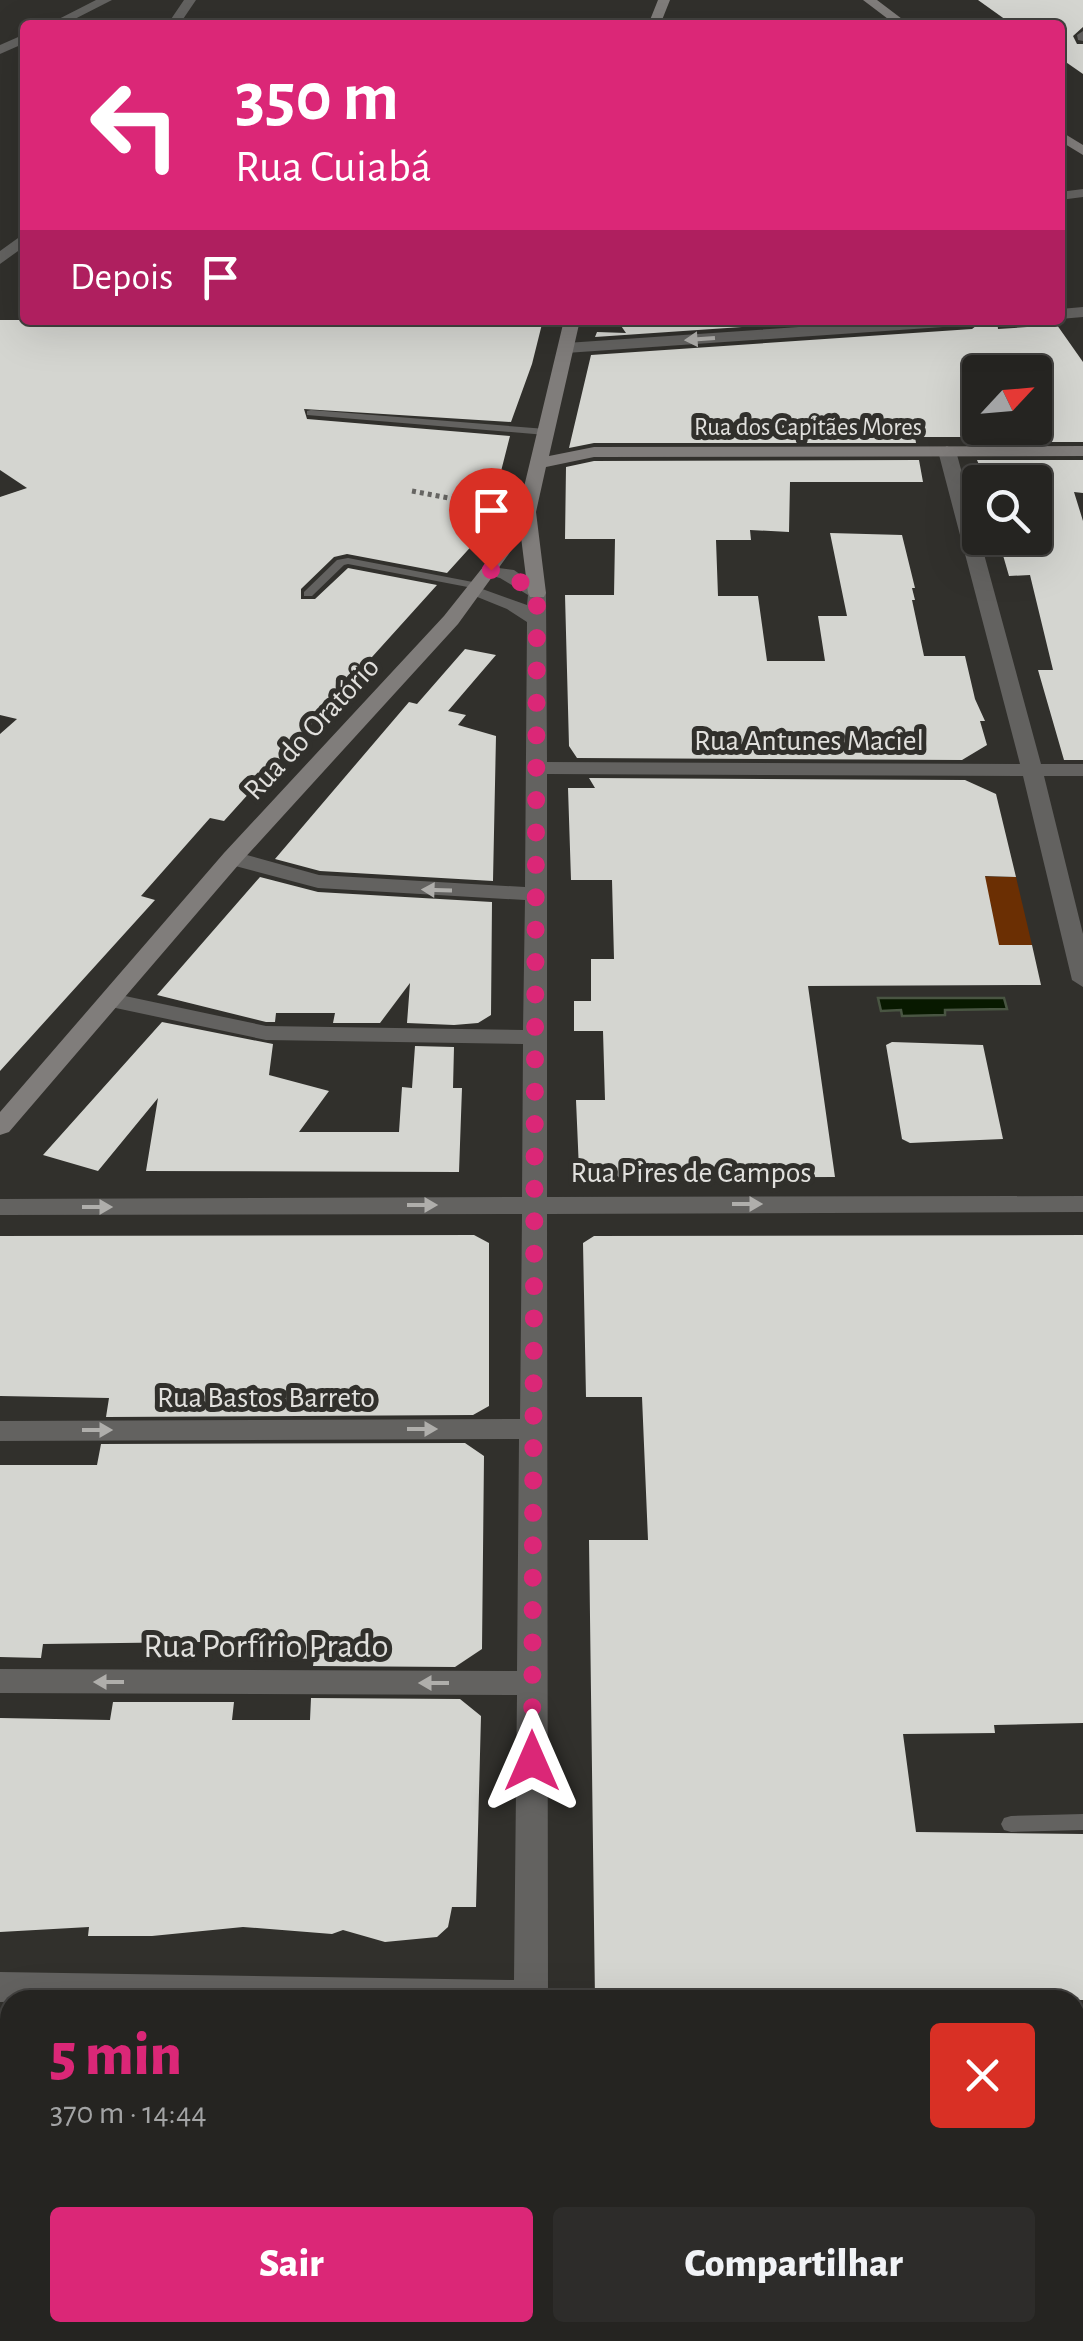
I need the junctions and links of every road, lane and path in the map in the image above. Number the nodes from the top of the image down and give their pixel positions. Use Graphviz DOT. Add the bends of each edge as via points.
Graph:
graph roads {
  1 [pos="106,0"];
  2 [pos="869,0"];
  3 [pos="64,20"];
  4 [pos="897,20"];
  5 [pos="20,242"];
  6 [pos="0,259"];
  7 [pos="571,325"];
  8 [pos="900,325"];
  9 [pos="566,348"];
  10 [pos="311,413"];
  11 [pos="546,432"];
  12 [pos="946,451"];
  13 [pos="1083,451"];
  14 [pos="594,452"];
  15 [pos="539,462"];
  16 [pos="412,492"];
  17 [pos="528,507"];
  18 [pos="481,583"];
  19 [pos="308,594"];
  20 [pos="536,606"];
  21 [pos="535,768"];
  22 [pos="1032,770"];
  23 [pos="1083,770"];
  24 [pos="232,858"];
  25 [pos="534,894"];
  26 [pos="1083,980"];
  27 [pos="111,1000"];
  28 [pos="534,1037"];
  29 [pos="0,1126"];
  30 [pos="534,1204"];
  31 [pos="1083,1204"];
  32 [pos="0,1207"];
  33 [pos="533,1428"];
  34 [pos="0,1431"];
  35 [pos="0,1682"];
  36 [pos="532,1683"];
  37 [pos="1083,1822"];
  38 [pos="1011,1824"];
  39 [pos="0,1987"];
  40 [pos="159,1990"];
  41 [pos="531,1990"];
  1 -- 3 [label="street"];
  2 -- 4 [label="street"];
  5 -- 6 [label="street"];
  7 -- 9 [label="street, Rua do Oratório"];
  8 -- 9 [label="street, one-way"];
  9 -- 11 [label="street, Rua do Oratório"];
  10 -- 11 [label="lane"];
  11 -- 14 [label="street, Rua dos Capitães Mores"];
  11 -- 15 [label="street, Rua do Oratório"];
  12 -- 13 [label="street, Rua dos Capitães Mores"];
  12 -- 14 [label="street, Rua dos Capitães Mores"];
  12 -- 22 [label="street"];
  14 -- 15 [label="street, Rua dos Capitães Mores"];
  15 -- 17 [label="street, Rua do Oratório"];
  16 -- 17 [label="path"];
  17 -- 18 [label="street, Rua do Oratório"];
  17 -- 20 [label="street"];
  18 -- 19 [label="lane" via="348,561"];
  18 -- 20 [label="street" via="514,605"];
  18 -- 24 [label="street, Rua do Oratório"];
  20 -- 21 [label="street"];
  21 -- 22 [label="street, Rua Antunes Maciel"];
  21 -- 25 [label="street"];
  22 -- 23 [label="street, Rua Antunes Maciel"];
  22 -- 26 [label="street"];
  25 -- 24 [label="street, one-way" via="318,881"];
  24 -- 27 [label="street, Rua do Oratório"];
  25 -- 28 [label="street"];
  27 -- 28 [label="street" via="266,1033"];
  27 -- 29 [label="street, Rua do Oratório"];
  28 -- 30 [label="street"];
  30 -- 31 [label="street, Rua Pires de Campos, one-way"];
  32 -- 30 [label="street, Rua Pires de Campos, one-way"];
  30 -- 33 [label="street"];
  34 -- 33 [label="street, Rua Bastos Barreto, one-way"];
  33 -- 36 [label="street"];
  36 -- 35 [label="street, Rua Porfírio Prado, one-way"];
  36 -- 41 [label="street"];
  37 -- 38 [label="lane"];
  39 -- 40 [label="street"];
}
